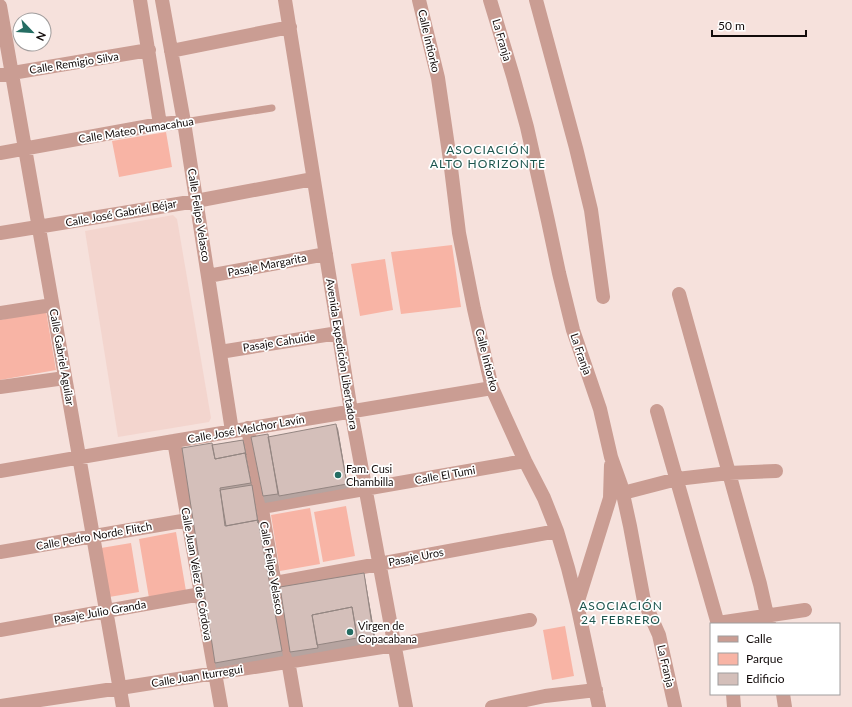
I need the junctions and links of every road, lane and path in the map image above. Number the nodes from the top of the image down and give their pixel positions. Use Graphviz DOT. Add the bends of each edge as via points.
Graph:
graph roads {
  1 [pos="140,0"];
  2 [pos="162,0"];
  3 [pos="285,0"];
  4 [pos="419,0"];
  5 [pos="490,0"];
  6 [pos="536,0"];
  7 [pos="0,6"];
  8 [pos="290,27"];
  9 [pos="149,50"];
  10 [pos="171,51"];
  11 [pos="6,74"];
  12 [pos="272,108"];
  13 [pos="184,122"];
  14 [pos="160,124"];
  15 [pos="25,149"];
  16 [pos="0,153"];
  17 [pos="313,179"];
  18 [pos="196,200"];
  19 [pos="39,227"];
  20 [pos="0,233"];
  21 [pos="326,254"];
  22 [pos="208,276"];
  23 [pos="679,294"];
  24 [pos="603,297"];
  25 [pos="52,305"];
  26 [pos="0,313"];
  27 [pos="338,333"];
  28 [pos="220,352"];
  29 [pos="65,378"];
  30 [pos="0,387"];
  31 [pos="492,388"];
  32 [pos="351,411"];
  33 [pos="657,411"];
  34 [pos="248,428"];
  35 [pos="232,431"];
  36 [pos="174,441"];
  37 [pos="79,457"];
  38 [pos="611,457"];
  39 [pos="525,461"];
  40 [pos="0,471"];
  41 [pos="776,471"];
  42 [pos="729,473"];
  43 [pos="677,479"];
  44 [pos="365,488"];
  45 [pos="623,493"];
  46 [pos="262,507"];
  47 [pos="188,520"];
  48 [pos="557,531"];
  49 [pos="93,536"];
  50 [pos="0,552"];
  51 [pos="380,564"];
  52 [pos="275,583"];
  53 [pos="201,594"];
  54 [pos="577,604"];
  55 [pos="805,610"];
  56 [pos="106,611"];
  57 [pos="530,620"];
  58 [pos="768,620"];
  59 [pos="718,623"];
  60 [pos="0,630"];
  61 [pos="395,645"];
  62 [pos="288,662"];
  63 [pos="215,674"];
  64 [pos="120,688"];
  65 [pos="596,690"];
  66 [pos="733,695"];
  67 [pos="784,695"];
  68 [pos="0,706"];
  69 [pos="123,707"];
  70 [pos="221,707"];
  71 [pos="296,707"];
  72 [pos="406,707"];
  73 [pos="492,707"];
  74 [pos="599,707"];
  75 [pos="675,707"];
  76 [pos="734,707"];
  77 [pos="785,707"];
  1 -- 9 [label="street"];
  2 -- 10 [label="street, Calle Felipe Velasco"];
  3 -- 8 [label="street, Avenida Expedición Libertadora"];
  4 -- 31 [label="street, Calle Intiorko" via="438,78 459,233"];
  5 -- 38 [label="street, La Franja" via="527,127 573,330 600,409"];
  6 -- 24 [label="street" via="591,210"];
  7 -- 11 [label="street, Calle Gabriel Aguilar"];
  8 -- 10 [label="street"];
  8 -- 17 [label="street, Avenida Expedición Libertadora"];
  9 -- 11 [label="street, Calle Remigio Silva"];
  9 -- 14 [label="street"];
  10 -- 13 [label="street, Calle Felipe Velasco"];
  11 -- 15 [label="street, Calle Gabriel Aguilar"];
  12 -- 13 [label="lane, Calle Mateo Pumacahua"];
  13 -- 14 [label="street, Calle Mateo Pumacahua"];
  13 -- 18 [label="street, Calle Felipe Velasco"];
  14 -- 15 [label="street, Calle Mateo Pumacahua"];
  15 -- 16 [label="street, Calle Mateo Pumacahua"];
  15 -- 19 [label="street, Calle Gabriel Aguilar"];
  17 -- 18 [label="street, Calle José Gabriel Béjar"];
  17 -- 21 [label="street, Avenida Expedición Libertadora"];
  18 -- 19 [label="street, Calle José Gabriel Béjar"];
  18 -- 22 [label="street, Calle Felipe Velasco"];
  19 -- 20 [label="street, Calle José Gabriel Béjar"];
  19 -- 25 [label="street, Calle Gabriel Aguilar"];
  21 -- 22 [label="street, Pasaje Margarita"];
  21 -- 27 [label="street, Avenida Expedición Libertadora"];
  22 -- 28 [label="street, Calle Felipe Velasco"];
  23 -- 42 [label="street"];
  25 -- 26 [label="street"];
  25 -- 29 [label="street, Calle Gabriel Aguilar"];
  27 -- 28 [label="street, Pasaje Cahuide"];
  27 -- 32 [label="street, Avenida Expedición Libertadora"];
  28 -- 35 [label="street, Calle Felipe Velasco"];
  29 -- 30 [label="street"];
  29 -- 37 [label="street, Calle Gabriel Aguilar"];
  31 -- 32 [label="street, Calle José Melchor Lavín"];
  31 -- 39 [label="street, Calle Intiorko"];
  32 -- 34 [label="street, Calle José Melchor Lavín"];
  32 -- 44 [label="street, Avenida Expedición Libertadora"];
  33 -- 43 [label="street"];
  34 -- 35 [label="street, Calle José Melchor Lavín"];
  34 -- 46 [label="street, Calle Felipe Velasco"];
  35 -- 36 [label="street, Calle José Melchor Lavín"];
  36 -- 37 [label="street, Calle José Melchor Lavín"];
  36 -- 47 [label="street, Calle Juan Vélez de Córdova"];
  37 -- 40 [label="street, Calle José Melchor Lavín"];
  37 -- 49 [label="street, Calle Gabriel Aguilar"];
  38 -- 45 [label="street, La Franja"];
  38 -- 54 [label="street" via="610,498"];
  39 -- 44 [label="street, Calle El Tumi"];
  39 -- 48 [label="street, Calle Intiorko"];
  41 -- 42 [label="street"];
  42 -- 43 [label="street"];
  42 -- 58 [label="street"];
  43 -- 45 [label="street"];
  43 -- 59 [label="street"];
  44 -- 46 [label="street, Calle El Tumi"];
  44 -- 51 [label="street, Avenida Expedición Libertadora"];
  45 -- 75 [label="street, La Franja" via="644,601 658,635"];
  46 -- 52 [label="street, Calle Felipe Velasco"];
  47 -- 49 [label="street, Calle Pedro Norde Flitch"];
  47 -- 53 [label="street, Calle Juan Vélez de Córdova"];
  48 -- 51 [label="street, Pasaje Uros"];
  48 -- 54 [label="street, Calle Intiorko"];
  49 -- 50 [label="street, Calle Pedro Norde Flitch"];
  49 -- 56 [label="street, Calle Gabriel Aguilar"];
  51 -- 52 [label="street, Pasaje Uros"];
  51 -- 61 [label="street, Avenida Expedición Libertadora"];
  52 -- 62 [label="street, Calle Felipe Velasco"];
  53 -- 56 [label="street, Pasaje Julio Granda"];
  53 -- 63 [label="street, Calle Juan Vélez de Córdova"];
  54 -- 65 [label="street, Calle Intiorko"];
  55 -- 58 [label="street"];
  56 -- 60 [label="street, Pasaje Julio Granda"];
  56 -- 64 [label="street, Calle Gabriel Aguilar"];
  57 -- 61 [label="street, Calle Juan Iturregui"];
  58 -- 59 [label="street"];
  61 -- 62 [label="street, Calle Juan Iturregui"];
  61 -- 72 [label="street, Avenida Expedición Libertadora"];
  62 -- 63 [label="street, Calle Juan Iturregui"];
  62 -- 71 [label="street, Calle Felipe Velasco"];
  63 -- 64 [label="street, Calle Juan Iturregui"];
  63 -- 70 [label="street, Calle Juan Vélez de Córdova"];
  64 -- 68 [label="street, Calle Juan Iturregui"];
  64 -- 69 [label="street, Calle Gabriel Aguilar"];
  65 -- 73 [label="street" via="545,696"];
  65 -- 74 [label="street, Calle Intiorko"];
  66 -- 76 [label="street"];
  67 -- 77 [label="street"];
}
